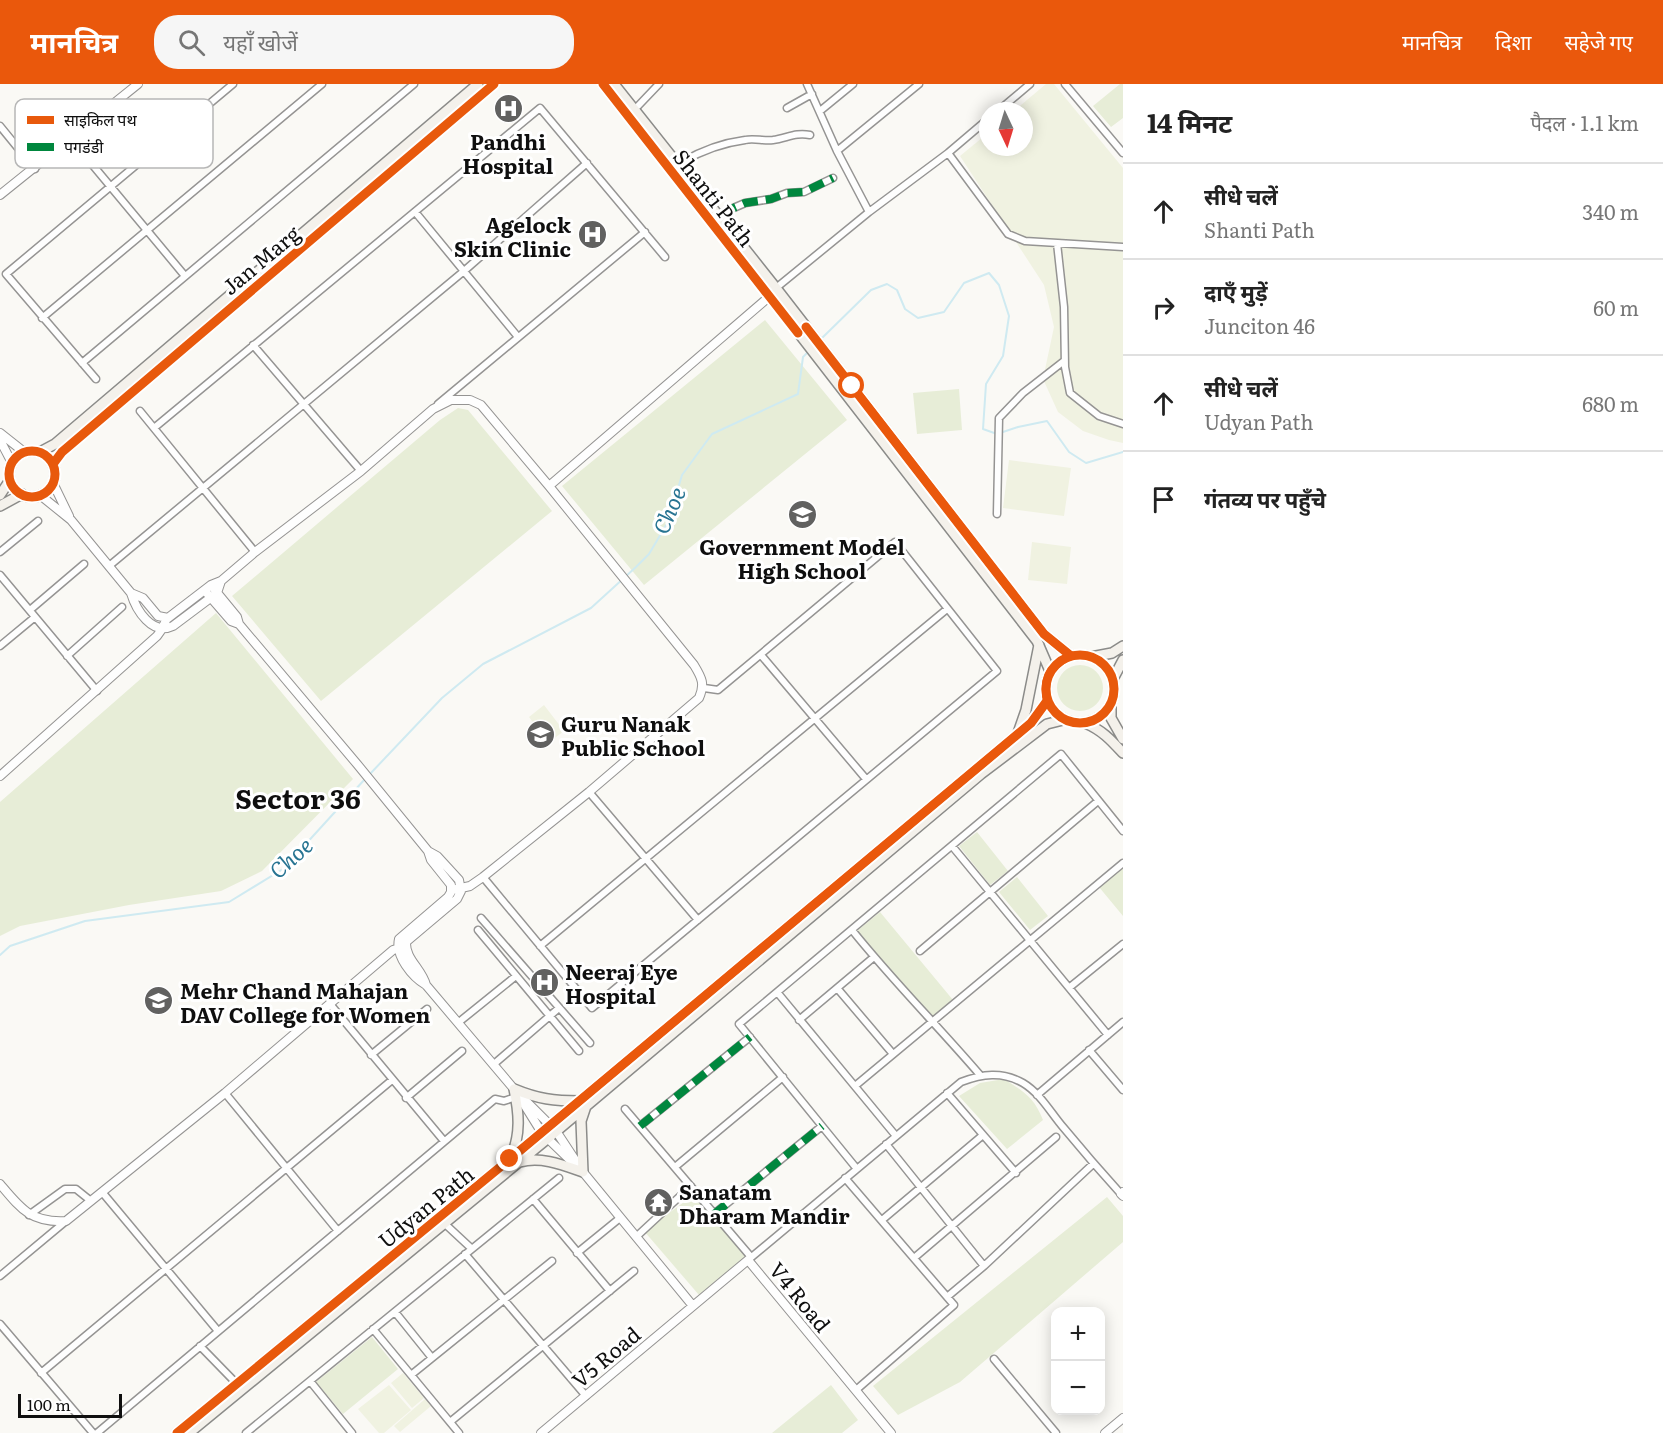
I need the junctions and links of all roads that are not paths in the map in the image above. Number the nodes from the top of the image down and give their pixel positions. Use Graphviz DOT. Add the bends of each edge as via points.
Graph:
graph roads {
  1 [pos="138,84"];
  2 [pos="233,84"];
  3 [pos="322,84"];
  4 [pos="414,84"];
  5 [pos="478,84"];
  6 [pos="494,84"];
  7 [pos="603,84"];
  8 [pos="614,84"];
  9 [pos="659,84"];
  10 [pos="807,84"];
  11 [pos="853,84"];
  12 [pos="919,84"];
  13 [pos="1030,84"];
  14 [pos="1065,84"];
  15 [pos="812,94"];
  16 [pos="120,99"];
  17 [pos="213,101"];
  18 [pos="1009,102"];
  19 [pos="638,106"];
  20 [pos="787,108"];
  21 [pos="820,111"];
  22 [pos="0,126"];
  23 [pos="979,127"];
  24 [pos="810,135"];
  25 [pos="15,144"];
  26 [pos="837,151"];
  27 [pos="1122,151"];
  28 [pos="948,153"];
  29 [pos="682,162"];
  30 [pos="587,163"];
  31 [pos="95,168"];
  32 [pos="132,168"];
  33 [pos="35,169"];
  34 [pos="833,178"];
  35 [pos="110,186"];
  36 [pos="0,195"];
  37 [pos="869,212"];
  38 [pos="416,213"];
  39 [pos="722,213"];
  40 [pos="147,232"];
  41 [pos="645,232"];
  42 [pos="1056,243"];
  43 [pos="1123,247"];
  44 [pos="665,257"];
  45 [pos="464,271"];
  46 [pos="185,276"];
  47 [pos="773,292"];
  48 [pos="42,318"];
  49 [pos="518,337"];
  50 [pos="253,345"];
  51 [pos="1064,361"];
  52 [pos="82,363"];
  53 [pos="834,371"];
  54 [pos="96,379"];
  55 [pos="304,404"];
  56 [pos="433,409"];
  57 [pos="140,411"];
  58 [pos="1123,424"];
  59 [pos="154,428"];
  60 [pos="0,433"];
  61 [pos="0,440"];
  62 [pos="24,452"];
  63 [pos="40,452"];
  64 [pos="12,463"];
  65 [pos="53,464"];
  66 [pos="361,471"];
  67 [pos="10,480"];
  68 [pos="53,483"];
  69 [pos="549,486"];
  70 [pos="202,489"];
  71 [pos="22,494"];
  72 [pos="0,495"];
  73 [pos="40,495"];
  74 [pos="0,506"];
  75 [pos="997,514"];
  76 [pos="39,520"];
  77 [pos="71,520"];
  78 [pos="0,552"];
  79 [pos="255,552"];
  80 [pos="84,564"];
  81 [pos="109,566"];
  82 [pos="0,575"];
  83 [pos="221,581"];
  84 [pos="208,588"];
  85 [pos="131,593"];
  86 [pos="214,595"];
  87 [pos="122,607"];
  88 [pos="947,609"];
  89 [pos="30,610"];
  90 [pos="35,617"];
  91 [pos="167,618"];
  92 [pos="162,629"];
  93 [pos="1039,645"];
  94 [pos="0,646"];
  95 [pos="1123,646"];
  96 [pos="761,655"];
  97 [pos="67,656"];
  98 [pos="1071,656"];
  99 [pos="1091,657"];
  100 [pos="1123,660"];
  101 [pos="1050,671"];
  102 [pos="1113,679"];
  103 [pos="704,688"];
  104 [pos="97,691"];
  105 [pos="1047,701"];
  106 [pos="1111,705"];
  107 [pos="815,718"];
  108 [pos="1063,720"];
  109 [pos="1085,723"];
  110 [pos="1120,730"];
  111 [pos="1018,733"];
  112 [pos="1123,739"];
  113 [pos="1123,753"];
  114 [pos="0,776"];
  115 [pos="866,780"];
  116 [pos="589,792"];
  117 [pos="1098,801"];
  118 [pos="1123,831"];
  119 [pos="951,846"];
  120 [pos="428,851"];
  121 [pos="647,857"];
  122 [pos="1123,863"];
  123 [pos="483,878"];
  124 [pos="461,889"];
  125 [pos="452,890"];
  126 [pos="990,892"];
  127 [pos="481,918"];
  128 [pos="698,920"];
  129 [pos="478,930"];
  130 [pos="852,930"];
  131 [pos="1030,940"];
  132 [pos="1123,944"];
  133 [pos="540,946"];
  134 [pos="402,947"];
  135 [pos="920,951"];
  136 [pos="874,957"];
  137 [pos="516,976"];
  138 [pos="1070,987"];
  139 [pos="837,988"];
  140 [pos="777,992"];
  141 [pos="330,1004"];
  142 [pos="558,1008"];
  143 [pos="427,1009"];
  144 [pos="550,1017"];
  145 [pos="799,1020"];
  146 [pos="933,1020"];
  147 [pos="1123,1022"];
  148 [pos="459,1023"];
  149 [pos="1108,1035"];
  150 [pos="750,1037"];
  151 [pos="590,1043"];
  152 [pos="1089,1050"];
  153 [pos="462,1051"];
  154 [pos="579,1051"];
  155 [pos="893,1054"];
  156 [pos="371,1055"];
  157 [pos="494,1064"];
  158 [pos="980,1075"];
  159 [pos="783,1077"];
  160 [pos="392,1080"];
  161 [pos="855,1086"];
  162 [pos="1123,1090"];
  163 [pos="225,1093"];
  164 [pos="515,1093"];
  165 [pos="947,1093"];
  166 [pos="1037,1095"];
  167 [pos="406,1098"];
  168 [pos="583,1103"];
  169 [pos="625,1109"];
  170 [pos="640,1126"];
  171 [pos="822,1126"];
  172 [pos="553,1128"];
  173 [pos="984,1135"];
  174 [pos="544,1136"];
  175 [pos="896,1136"];
  176 [pos="1056,1137"];
  177 [pos="444,1141"];
  178 [pos="886,1144"];
  179 [pos="514,1161"];
  180 [pos="1093,1164"];
  181 [pos="675,1167"];
  182 [pos="286,1168"];
  183 [pos="857,1168"];
  184 [pos="583,1172"];
  185 [pos="1016,1173"];
  186 [pos="559,1178"];
  187 [pos="845,1178"];
  188 [pos="0,1184"];
  189 [pos="691,1186"];
  190 [pos="921,1187"];
  191 [pos="102,1192"];
  192 [pos="1122,1194"];
  193 [pos="533,1199"];
  194 [pos="91,1201"];
  195 [pos="714,1214"];
  196 [pos="29,1215"];
  197 [pos="620,1218"];
  198 [pos="882,1220"];
  199 [pos="66,1221"];
  200 [pos="444,1223"];
  201 [pos="952,1226"];
  202 [pos="338,1231"];
  203 [pos="636,1237"];
  204 [pos="472,1249"];
  205 [pos="578,1253"];
  206 [pos="465,1254"];
  207 [pos="914,1258"];
  208 [pos="750,1259"];
  209 [pos="552,1261"];
  210 [pos="984,1266"];
  211 [pos="165,1269"];
  212 [pos="634,1271"];
  213 [pos="0,1276"];
  214 [pos="610,1291"];
  215 [pos="947,1297"];
  216 [pos="504,1300"];
  217 [pos="693,1306"];
  218 [pos="395,1312"];
  219 [pos="0,1324"];
  220 [pos="373,1329"];
  221 [pos="218,1331"];
  222 [pos="201,1346"];
  223 [pos="543,1346"];
  224 [pos="432,1358"];
  225 [pos="994,1359"];
  226 [pos="41,1373"];
  227 [pos="411,1375"];
  228 [pos="310,1381"];
  229 [pos="237,1384"];
  230 [pos="856,1390"];
  231 [pos="586,1396"];
  232 [pos="1123,1418"];
  233 [pos="450,1422"];
  234 [pos="350,1430"];
  235 [pos="95,1433"];
  236 [pos="177,1433"];
  237 [pos="189,1433"];
  238 [pos="246,1433"];
  239 [pos="341,1433"];
  240 [pos="459,1433"];
  241 [pos="541,1433"];
  242 [pos="891,1433"];
  243 [pos="1056,1433"];
  244 [pos="1106,1433"];
  1 -- 16 [label="street"];
  2 -- 17 [label="street"];
  3 -- 40 [label="street"];
  4 -- 46 [label="street"];
  5 -- 63 [label="main road, Jan Marg" via="63,438"];
  6 -- 65 [label="main road, Jan Marg" via="62,452"];
  7 -- 47 [label="main road, Shanti Path"];
  8 -- 47 [label="main road, Shanti Path"];
  9 -- 19 [label="street"];
  10 -- 15 [label="street"];
  11 -- 21 [label="street"];
  12 -- 26 [label="street"];
  13 -- 18 [label="street"];
  14 -- 27 [label="street"];
  15 -- 20 [label="street"];
  15 -- 21 [label="street"];
  21 -- 26 [label="street"];
  22 -- 25 [label="street"];
  23 -- 28 [label="street"];
  24 -- 29 [label="street" via="747,139 703,151"];
  26 -- 37 [label="street"];
  28 -- 37 [label="street"];
  28 -- 42 [label="street" via="1008,234 1025,241"];
  30 -- 38 [label="street" via="540,108"];
  30 -- 41 [label="street"];
  30 -- 45 [label="street"];
  31 -- 35 [label="street"];
  32 -- 35 [label="street"];
  33 -- 36 [label="street"];
  34 -- 39 [label="street" via="804,192 745,203"];
  35 -- 40 [label="street"];
  35 -- 48 [label="street" via="6,273"];
  37 -- 47 [label="street"];
  38 -- 45 [label="street"];
  38 -- 50 [label="street"];
  40 -- 46 [label="street"];
  40 -- 48 [label="street"];
  41 -- 44 [label="street"];
  41 -- 49 [label="street"];
  42 -- 43 [label="street"];
  42 -- 51 [label="street" via="1064,307"];
  45 -- 49 [label="street"];
  45 -- 55 [label="street"];
  46 -- 52 [label="street"];
  47 -- 53 [label="main road, Shanti Path" via="806,327"];
  47 -- 53 [label="main road, Shanti Path" via="798,333"];
  47 -- 69 [label="street"];
  48 -- 52 [label="street"];
  49 -- 56 [label="street"];
  50 -- 55 [label="street"];
  50 -- 59 [label="street"];
  51 -- 58 [label="street" via="1070,393 1099,416"];
  51 -- 75 [label="street" via="999,418"];
  52 -- 54 [label="street"];
  53 -- 93 [label="main road, Shanti Path"];
  53 -- 98 [label="main road, Shanti Path" via="1044,634"];
  55 -- 66 [label="street"];
  55 -- 70 [label="street"];
  56 -- 66 [label="street"];
  56 -- 69 [label="street" via="451,400 470,400 481,405"];
  57 -- 59 [label="street"];
  59 -- 70 [label="street"];
  60 -- 62 [label="street"];
  61 -- 64 [label="street"];
  62 -- 63 [label="main road"];
  62 -- 64 [label="main road"];
  63 -- 65 [label="main road"];
  64 -- 67 [label="main road"];
  65 -- 68 [label="main road"];
  66 -- 79 [label="street"];
  67 -- 71 [label="main road"];
  67 -- 72 [label="main road"];
  68 -- 73 [label="main road"];
  68 -- 77 [label="street"];
  69 -- 103 [label="street" via="694,665"];
  70 -- 79 [label="street"];
  70 -- 81 [label="street"];
  71 -- 73 [label="main road"];
  71 -- 74 [label="main road"];
  73 -- 77 [label="street"];
  76 -- 78 [label="street"];
  77 -- 81 [label="street"];
  79 -- 83 [label="street"];
  80 -- 89 [label="street"];
  81 -- 85 [label="street"];
  82 -- 89 [label="street"];
  83 -- 84 [label="street"];
  83 -- 86 [label="street"];
  84 -- 86 [label="street"];
  84 -- 91 [label="street"];
  85 -- 91 [label="street" via="143,598 158,616"];
  85 -- 92 [label="street" via="153,626"];
  86 -- 92 [label="street" via="173,626"];
  86 -- 120 [label="street" via="231,621 239,624"];
  87 -- 97 [label="street"];
  88 -- 96 [label="street" via="895,542"];
  88 -- 107 [label="street"];
  88 -- 115 [label="street" via="997,671"];
  89 -- 90 [label="street"];
  90 -- 94 [label="street"];
  90 -- 97 [label="street"];
  91 -- 92 [label="street"];
  92 -- 104 [label="street"];
  93 -- 101 [label="main road, Shanti Path"];
  93 -- 111 [label="main road"];
  95 -- 99 [label="main road" via="1112,653"];
  96 -- 103 [label="street" via="718,690"];
  96 -- 107 [label="street"];
  97 -- 104 [label="street"];
  98 -- 99 [label="main road"];
  98 -- 101 [label="main road" via="1060,660"];
  99 -- 102 [label="main road" via="1100,661"];
  100 -- 102 [label="main road"];
  101 -- 105 [label="main road" via="1045,684"];
  102 -- 106 [label="main road"];
  103 -- 116 [label="street" via="699,698"];
  104 -- 114 [label="street"];
  105 -- 108 [label="main road"];
  105 -- 111 [label="main road, Udyan Path"];
  106 -- 109 [label="main road" via="1099,718"];
  106 -- 110 [label="main road" via="1111,718"];
  107 -- 115 [label="street"];
  107 -- 121 [label="street"];
  108 -- 109 [label="main road"];
  108 -- 168 [label="main road, Udyan Path" via="1047,724 981,774"];
  109 -- 113 [label="main road" via="1108,736"];
  110 -- 112 [label="main road"];
  111 -- 168 [label="main road, Udyan Path"];
  115 -- 128 [label="street"];
  116 -- 121 [label="street"];
  116 -- 123 [label="street"];
  117 -- 118 [label="street"];
  117 -- 119 [label="street" via="1061,754"];
  117 -- 126 [label="street"];
  119 -- 126 [label="street"];
  119 -- 130 [label="street"];
  120 -- 124 [label="street" via="459,880"];
  120 -- 125 [label="street"];
  121 -- 128 [label="street"];
  121 -- 133 [label="street"];
  122 -- 131 [label="street"];
  123 -- 124 [label="street"];
  123 -- 133 [label="street"];
  124 -- 125 [label="street"];
  124 -- 134 [label="street" via="457,899"];
  125 -- 134 [label="street" via="403,934 399,939"];
  126 -- 131 [label="street"];
  126 -- 135 [label="street"];
  127 -- 142 [label="street"];
  128 -- 133 [label="street" via="592,1008"];
  129 -- 137 [label="street"];
  130 -- 136 [label="street"];
  130 -- 140 [label="street"];
  131 -- 138 [label="street"];
  131 -- 146 [label="street"];
  132 -- 138 [label="street"];
  134 -- 141 [label="street"];
  134 -- 148 [label="street" via="424,975 426,985"];
  136 -- 139 [label="street"];
  136 -- 146 [label="street"];
  137 -- 144 [label="street"];
  137 -- 148 [label="street"];
  138 -- 149 [label="street"];
  139 -- 145 [label="street"];
  139 -- 155 [label="street"];
  140 -- 145 [label="street"];
  140 -- 150 [label="street" via="739,1024"];
  141 -- 156 [label="street"];
  141 -- 163 [label="street"];
  142 -- 144 [label="street"];
  142 -- 151 [label="street"];
  143 -- 156 [label="street"];
  144 -- 154 [label="street"];
  144 -- 157 [label="street"];
  145 -- 161 [label="street"];
  146 -- 155 [label="street"];
  146 -- 158 [label="street"];
  147 -- 149 [label="street"];
  148 -- 157 [label="street"];
  149 -- 152 [label="street"];
  150 -- 159 [label="street"];
  150 -- 170 [label="street"];
  152 -- 162 [label="street"];
  152 -- 166 [label="street"];
  153 -- 167 [label="street"];
  155 -- 161 [label="street"];
  156 -- 160 [label="street"];
  157 -- 164 [label="street"];
  158 -- 165 [label="street"];
  158 -- 166 [label="street" via="1003,1075 1024,1083"];
  159 -- 171 [label="street"];
  159 -- 181 [label="street"];
  160 -- 167 [label="street"];
  160 -- 182 [label="street"];
  161 -- 175 [label="street"];
  163 -- 182 [label="street"];
  163 -- 191 [label="street"];
  164 -- 168 [label="main road"];
  164 -- 172 [label="street"];
  164 -- 174 [label="street"];
  164 -- 177 [label="street" via="504,1101 495,1099"];
  164 -- 179 [label="main road" via="519,1127"];
  165 -- 173 [label="street"];
  165 -- 175 [label="street"];
  166 -- 180 [label="street"];
  167 -- 177 [label="street"];
  168 -- 172 [label="main road, Udyan Path"];
  168 -- 184 [label="main road"];
  169 -- 170 [label="street"];
  170 -- 181 [label="street"];
  171 -- 183 [label="street"];
  171 -- 195 [label="street"];
  172 -- 174 [label="main road, Udyan Path"];
  172 -- 184 [label="street"];
  173 -- 185 [label="street"];
  173 -- 190 [label="street"];
  174 -- 179 [label="main road, Udyan Path"];
  174 -- 184 [label="street"];
  175 -- 178 [label="street"];
  176 -- 185 [label="street"];
  177 -- 202 [label="street"];
  178 -- 183 [label="street"];
  178 -- 190 [label="street"];
  179 -- 184 [label="main road" via="560,1164"];
  179 -- 200 [label="main road, Udyan Path"];
  179 -- 229 [label="main road, Udyan Path"];
  180 -- 192 [label="street"];
  180 -- 210 [label="street"];
  181 -- 189 [label="street"];
  182 -- 202 [label="street"];
  182 -- 211 [label="street"];
  183 -- 187 [label="street"];
  184 -- 197 [label="street"];
  185 -- 201 [label="street"];
  186 -- 193 [label="street"];
  187 -- 198 [label="street"];
  187 -- 208 [label="street"];
  188 -- 196 [label="street"];
  189 -- 195 [label="street"];
  189 -- 203 [label="street"];
  190 -- 198 [label="street"];
  190 -- 201 [label="street"];
  191 -- 194 [label="street"];
  191 -- 211 [label="street"];
  193 -- 204 [label="street"];
  193 -- 205 [label="street"];
  194 -- 196 [label="street" via="76,1189 65,1189"];
  194 -- 199 [label="street"];
  195 -- 208 [label="street"];
  196 -- 199 [label="street" via="49,1222"];
  197 -- 203 [label="street"];
  197 -- 205 [label="street"];
  198 -- 207 [label="street"];
  199 -- 213 [label="street"];
  200 -- 204 [label="street"];
  200 -- 237 [label="main road, Udyan Path"];
  201 -- 207 [label="street"];
  201 -- 210 [label="street"];
  202 -- 221 [label="street"];
  203 -- 217 [label="street"];
  204 -- 206 [label="street"];
  205 -- 214 [label="street"];
  206 -- 216 [label="street"];
  206 -- 218 [label="street"];
  207 -- 215 [label="street"];
  208 -- 217 [label="street, V4 Road"];
  208 -- 230 [label="street, V4 Road"];
  209 -- 216 [label="street"];
  210 -- 215 [label="street"];
  211 -- 221 [label="street"];
  211 -- 226 [label="street"];
  212 -- 214 [label="street"];
  214 -- 223 [label="street"];
  215 -- 230 [label="street" via="954,1305"];
  216 -- 223 [label="street"];
  216 -- 224 [label="street"];
  217 -- 231 [label="street, V5 Road"];
  218 -- 220 [label="street"];
  218 -- 224 [label="street"];
  219 -- 226 [label="street"];
  220 -- 227 [label="street"];
  220 -- 228 [label="street"];
  221 -- 222 [label="street"];
  222 -- 229 [label="street"];
  222 -- 235 [label="street"];
  223 -- 231 [label="street"];
  223 -- 233 [label="street"];
  224 -- 227 [label="street"];
  225 -- 243 [label="street"];
  226 -- 235 [label="street"];
  227 -- 233 [label="street"];
  228 -- 234 [label="street"];
  228 -- 238 [label="street"];
  229 -- 236 [label="main road, Udyan Path"];
  230 -- 242 [label="street, V4 Road"];
  231 -- 241 [label="street, V5 Road"];
  232 -- 244 [label="street"];
  233 -- 240 [label="street"];
  234 -- 239 [label="street"];
}
